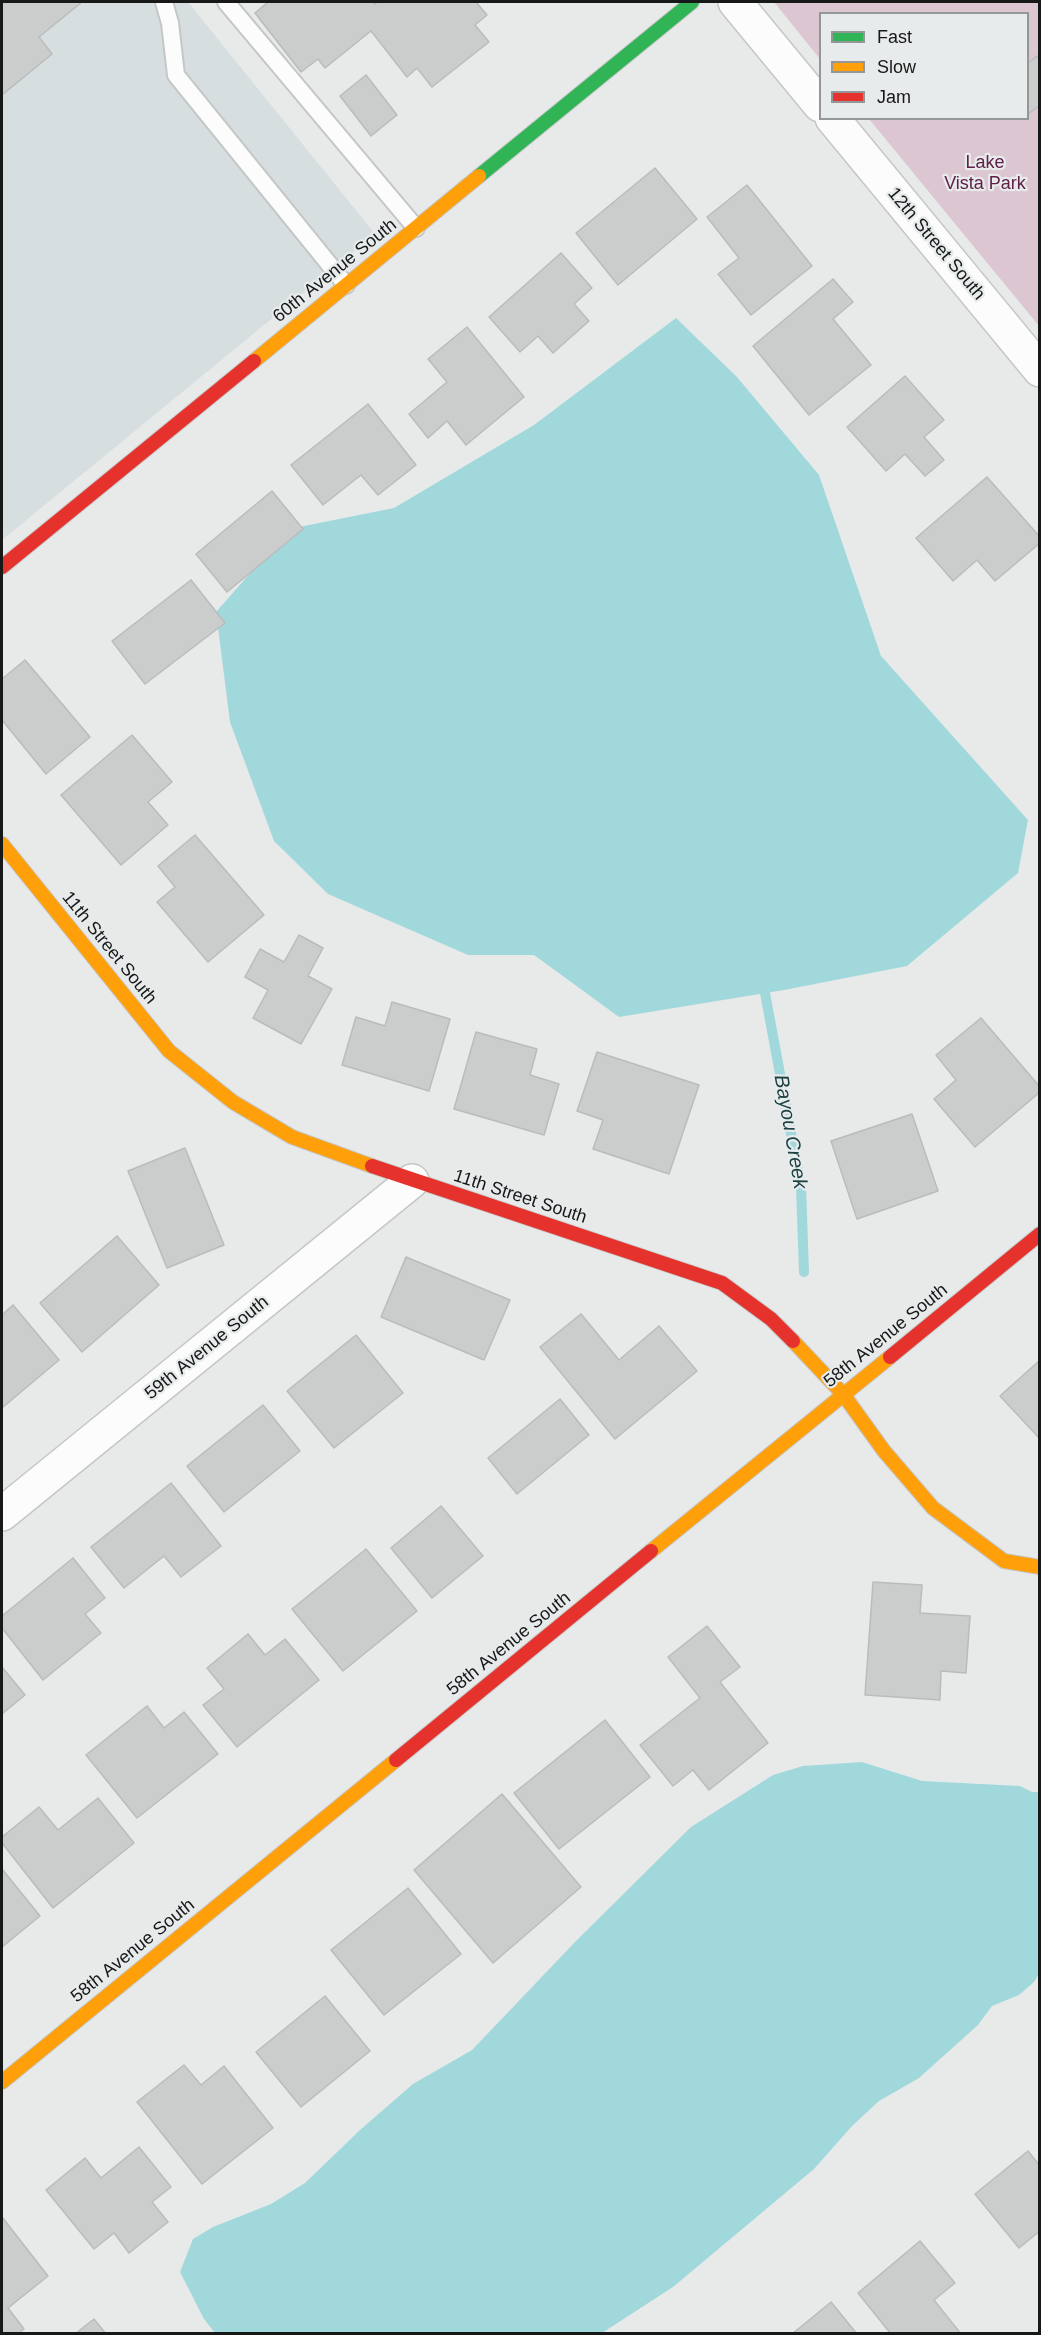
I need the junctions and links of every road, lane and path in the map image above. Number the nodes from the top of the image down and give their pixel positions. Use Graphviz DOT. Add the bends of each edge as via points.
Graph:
graph roads {
  1 [pos="164,2"];
  2 [pos="226,2"];
  3 [pos="692,2"];
  4 [pos="735,2"];
  5 [pos="819,104"];
  6 [pos="834,120"];
  7 [pos="416,228"];
  8 [pos="346,285"];
  9 [pos="1040,370"];
  10 [pos="2,567"];
  11 [pos="2,844"];
  12 [pos="412,1181"];
  13 [pos="1040,1234"];
  14 [pos="843,1394"];
  15 [pos="2,1514"];
  16 [pos="1040,1567"];
  17 [pos="2,2082"];
  1 -- 8 [label="lane" via="176,75"];
  2 -- 7 [label="lane"];
  3 -- 7 [label="street, 60th Avenue South"];
  4 -- 5 [label="street"];
  6 -- 9 [label="street, 12th Street South"];
  7 -- 8 [label="street, 60th Avenue South"];
  8 -- 10 [label="street, 60th Avenue South"];
  11 -- 12 [label="street, 11th Street South" via="169,1051 233,1102 292,1137"];
  12 -- 14 [label="street, 11th Street South" via="722,1284 771,1319"];
  12 -- 15 [label="street, 59th Avenue South"];
  13 -- 14 [label="street, 58th Avenue South"];
  14 -- 16 [label="street, 11th Street South" via="884,1451 933,1508 1004,1560"];
  14 -- 17 [label="street, 58th Avenue South"];
}
